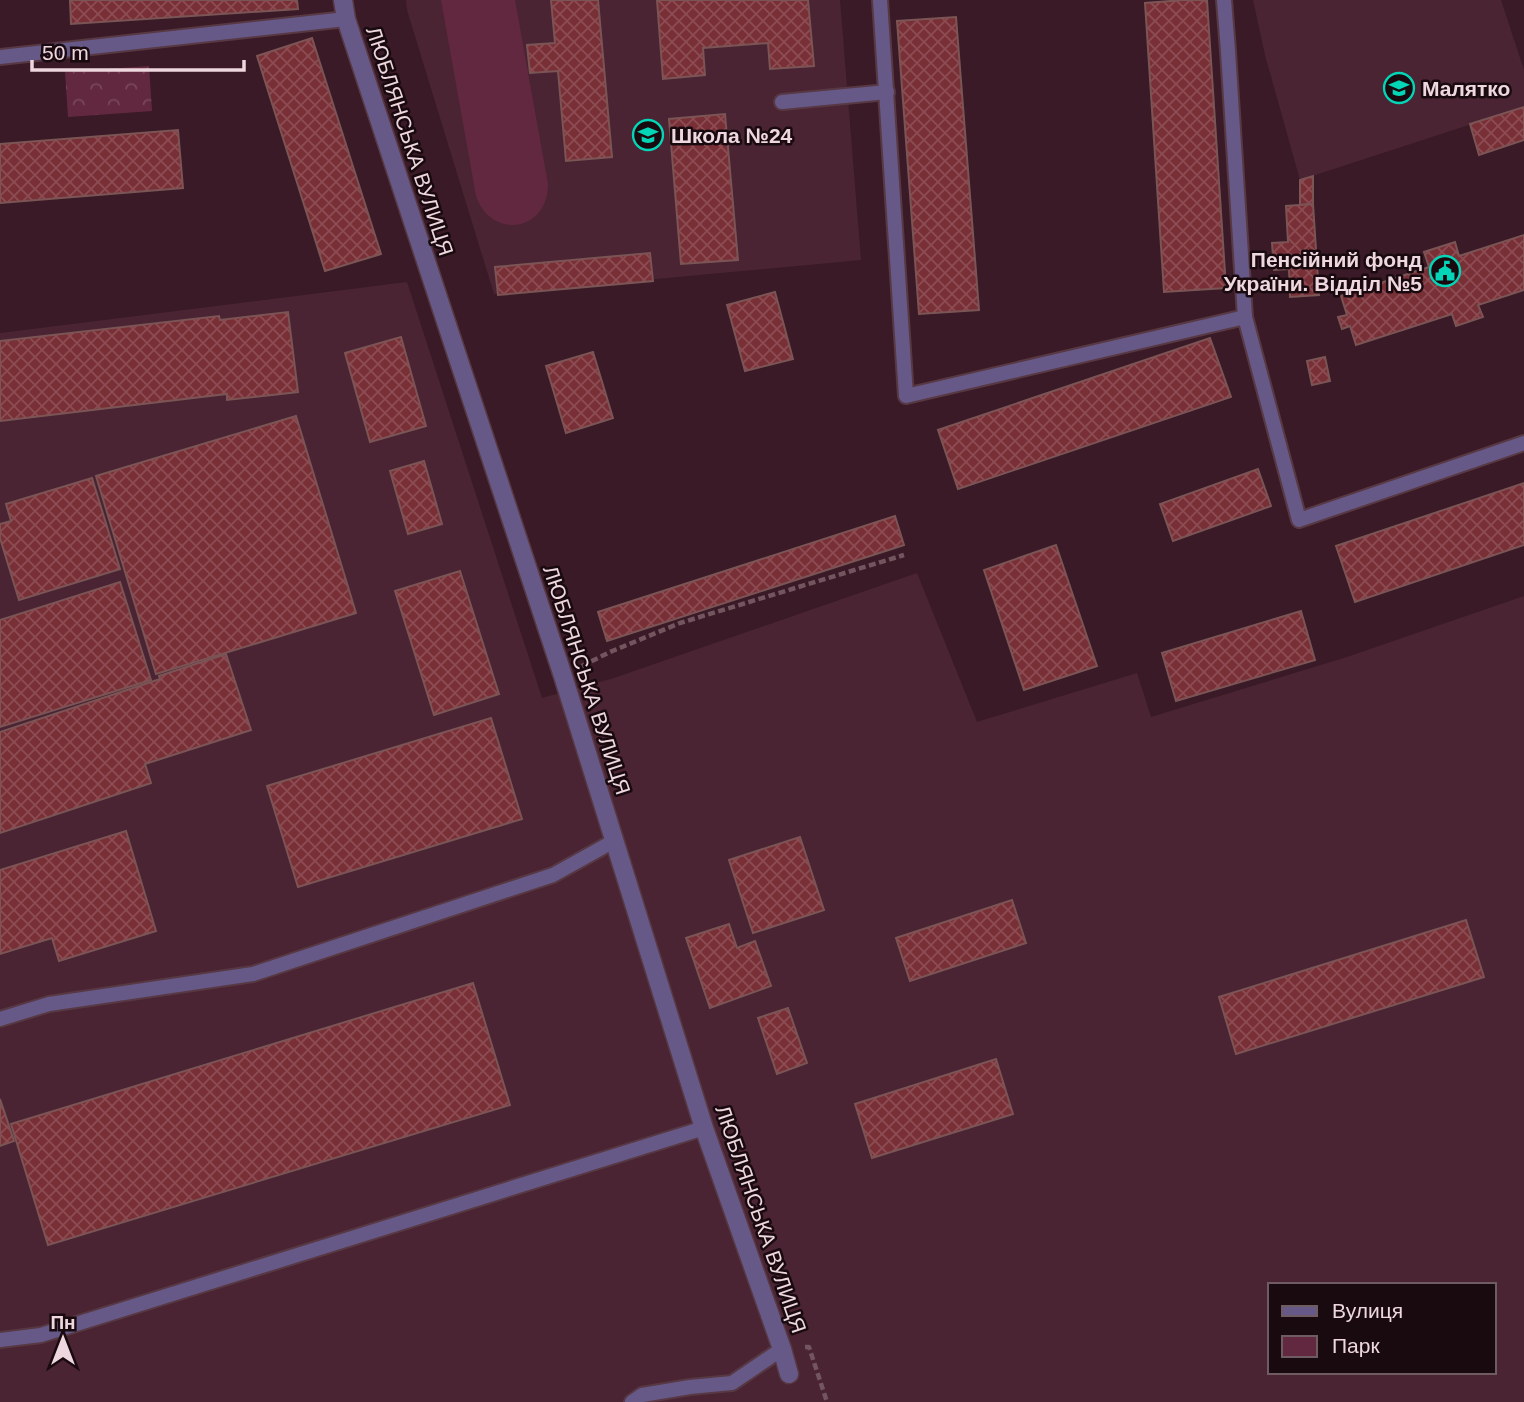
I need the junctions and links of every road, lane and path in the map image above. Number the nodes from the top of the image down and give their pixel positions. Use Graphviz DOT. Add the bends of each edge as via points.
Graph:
graph roads {
  1 [pos="343,0"];
  2 [pos="880,0"];
  3 [pos="1224,0"];
  4 [pos="346,19"];
  5 [pos="0,57"];
  6 [pos="887,92"];
  7 [pos="782,102"];
  8 [pos="1245,317"];
  9 [pos="1524,443"];
  10 [pos="904,555"];
  11 [pos="563,676"];
  12 [pos="614,841"];
  13 [pos="0,1019"];
  14 [pos="704,1128"];
  15 [pos="0,1340"];
  16 [pos="782,1349"];
  17 [pos="789,1374"];
  18 [pos="632,1402"];
  1 -- 4 [label="street, ЛЮБЛЯНСЬКА ВУЛИЦЯ"];
  2 -- 6 [label="lane"];
  3 -- 8 [label="lane"];
  4 -- 5 [label="lane"];
  4 -- 11 [label="street, ЛЮБЛЯНСЬКА ВУЛИЦЯ"];
  6 -- 7 [label="lane"];
  6 -- 8 [label="lane" via="906,396"];
  8 -- 9 [label="lane" via="1300,520"];
  10 -- 11 [label="path" via="680,623"];
  11 -- 12 [label="street, ЛЮБЛЯНСЬКА ВУЛИЦЯ"];
  12 -- 13 [label="lane" via="553,875 253,974 49,1004"];
  12 -- 14 [label="street, ЛЮБЛЯНСЬКА ВУЛИЦЯ"];
  14 -- 15 [label="lane" via="41,1335"];
  14 -- 16 [label="street, ЛЮБЛЯНСЬКА ВУЛИЦЯ"];
  16 -- 17 [label="street, ЛЮБЛЯНСЬКА ВУЛИЦЯ"];
  16 -- 18 [label="lane" via="732,1383 642,1395"];
}
